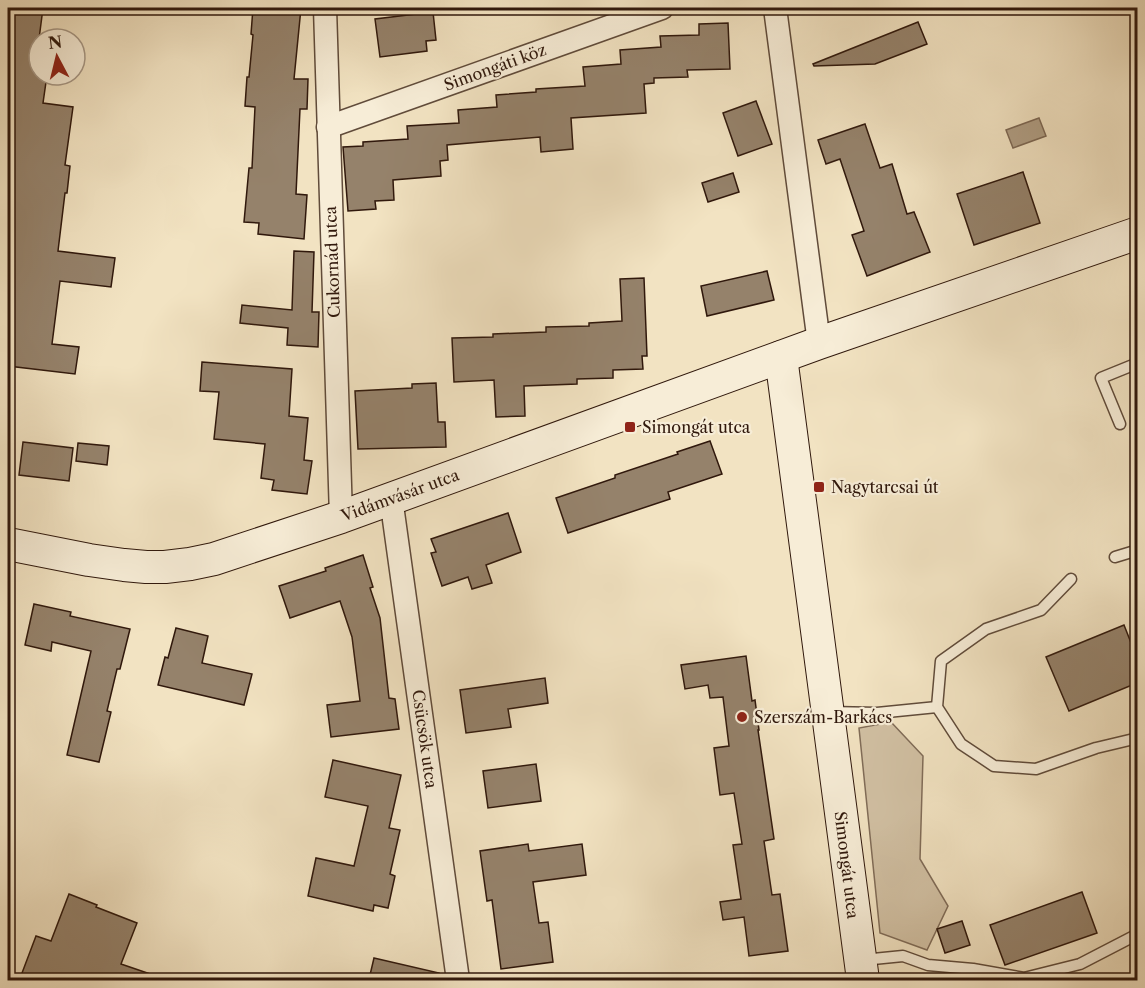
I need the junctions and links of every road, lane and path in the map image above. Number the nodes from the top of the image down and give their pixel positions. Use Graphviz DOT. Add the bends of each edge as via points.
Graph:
graph roads {
  1 [pos="325,8"];
  2 [pos="662,8"];
  3 [pos="775,8"];
  4 [pos="328,127"];
  5 [pos="1137,233"];
  6 [pos="819,343"];
  7 [pos="781,357"];
  8 [pos="1137,363"];
  9 [pos="1120,424"];
  10 [pos="391,498"];
  11 [pos="341,517"];
  12 [pos="8,544"];
  13 [pos="1137,550"];
  14 [pos="1115,557"];
  15 [pos="1071,579"];
  16 [pos="937,706"];
  17 [pos="827,712"];
  18 [pos="1137,738"];
  19 [pos="1137,934"];
  20 [pos="861,970"];
  21 [pos="458,981"];
  1 -- 4 [label="street, Cukornád utca"];
  2 -- 4 [label="street, Simongáti köz"];
  3 -- 6 [label="street"];
  4 -- 11 [label="street, Cukornád utca"];
  5 -- 6 [label="main road"];
  6 -- 7 [label="main road"];
  7 -- 10 [label="main road, Vidámvásár utca"];
  7 -- 17 [label="main road, Simongát utca"];
  8 -- 9 [label="lane" via="1101,378"];
  10 -- 11 [label="main road, Vidámvásár utca"];
  10 -- 21 [label="street, Csücsök utca"];
  11 -- 12 [label="main road, Vidámvásár utca" via="214,558 165,567 124,565"];
  13 -- 14 [label="lane"];
  15 -- 16 [label="lane" via="1041,610 986,629 941,661"];
  16 -- 17 [label="lane" via="877,714"];
  16 -- 18 [label="lane" via="961,744 994,766 1036,769"];
  17 -- 20 [label="main road, Simongát utca"];
  19 -- 20 [label="lane" via="1080,964 1024,978 928,965 903,956"];
}
